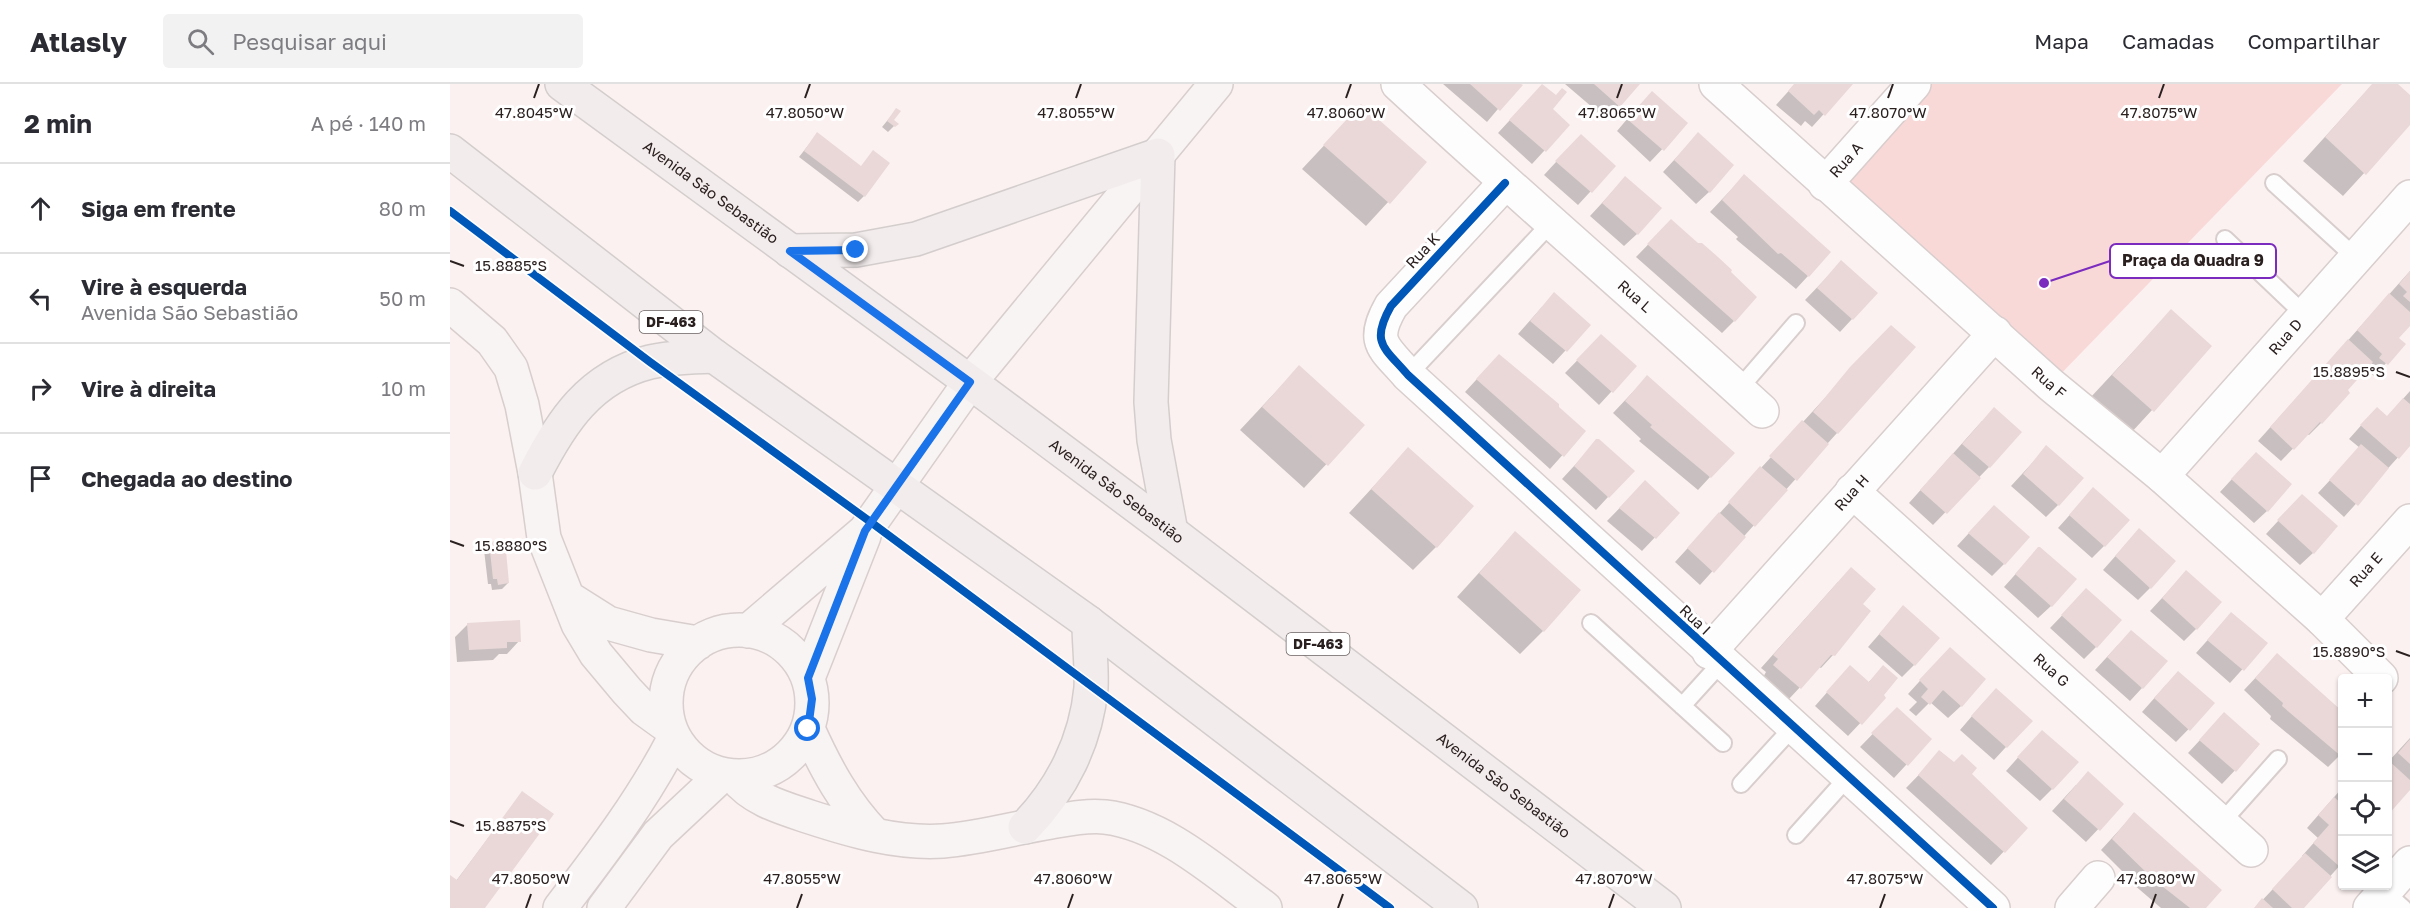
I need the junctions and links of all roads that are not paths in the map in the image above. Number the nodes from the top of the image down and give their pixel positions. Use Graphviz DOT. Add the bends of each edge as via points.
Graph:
graph roads {
  1 [pos="562,84"];
  2 [pos="1216,84"];
  3 [pos="1398,84"];
  4 [pos="1716,84"];
  5 [pos="1914,84"];
  6 [pos="450,151"];
  7 [pos="1158,154"];
  8 [pos="1505,183"];
  9 [pos="1825,183"];
  10 [pos="2274,183"];
  11 [pos="2410,197"];
  12 [pos="1552,222"];
  13 [pos="2225,239"];
  14 [pos="790,251"];
  15 [pos="2356,258"];
  16 [pos="450,305"];
  17 [pos="2305,315"];
  18 [pos="1796,323"];
  19 [pos="1995,333"];
  20 [pos="1384,346"];
  21 [pos="714,356"];
  22 [pos="1408,375"];
  23 [pos="970,382"];
  24 [pos="1750,401"];
  25 [pos="535,473"];
  26 [pos="2162,476"];
  27 [pos="897,486"];
  28 [pos="1852,491"];
  29 [pos="2410,521"];
  30 [pos="865,531"];
  31 [pos="1171,532"];
  32 [pos="570,599"];
  33 [pos="2322,619"];
  34 [pos="1089,623"];
  35 [pos="1591,623"];
  36 [pos="748,631"];
  37 [pos="698,643"];
  38 [pos="1715,657"];
  39 [pos="2377,674"];
  40 [pos="808,678"];
  41 [pos="1682,706"];
  42 [pos="1793,727"];
  43 [pos="808,729"];
  44 [pos="671,733"];
  45 [pos="1723,743"];
  46 [pos="2278,759"];
  47 [pos="729,776"];
  48 [pos="1848,777"];
  49 [pos="1741,784"];
  50 [pos="2221,823"];
  51 [pos="1025,827"];
  52 [pos="876,835"];
  53 [pos="1796,835"];
  54 [pos="2251,850"];
  55 [pos="2410,863"];
  56 [pos="2098,878"];
  57 [pos="2386,903"];
  58 [pos="560,908"];
  59 [pos="604,908"];
  60 [pos="1265,908"];
  61 [pos="1461,908"];
  62 [pos="1664,908"];
  63 [pos="1993,908"];
  64 [pos="2072,908"];
  1 -- 14 [label="main road, Avenida São Sebastião / DF-463"];
  2 -- 7 [label="street"];
  3 -- 8 [label="street, Rua L"];
  4 -- 9 [label="street, Rua F"];
  5 -- 9 [label="street, Rua A"];
  6 -- 21 [label="main road, DF-463"];
  7 -- 14 [label="main road" via="916,239 856,250"];
  7 -- 23 [label="street"];
  7 -- 31 [label="main road" via="1151,402"];
  8 -- 12 [label="street, Rua L"];
  8 -- 20 [label="street, Rua K" via="1391,306 1381,325"];
  9 -- 19 [label="street, Rua F"];
  10 -- 15 [label="lane"];
  11 -- 15 [label="street, Rua D"];
  12 -- 22 [label="lane"];
  12 -- 24 [label="street, Rua L"];
  13 -- 17 [label="lane"];
  14 -- 23 [label="main road, Avenida São Sebastião / DF-463"];
  15 -- 17 [label="street, Rua D"];
  16 -- 25 [label="street" via="492,341 511,368"];
  17 -- 26 [label="street, Rua D"];
  18 -- 24 [label="lane"];
  19 -- 26 [label="street, Rua F" via="2051,385"];
  19 -- 28 [label="street, Rua H"];
  20 -- 22 [label="street, Rua I"];
  21 -- 25 [label="main road" via="650,362 604,382 568,416"];
  21 -- 27 [label="main road, DF-463"];
  22 -- 38 [label="street, Rua I"];
  23 -- 27 [label="street"];
  23 -- 31 [label="main road, Avenida São Sebastião / DF-463"];
  25 -- 32 [label="street" via="544,538"];
  26 -- 33 [label="street, Rua F"];
  27 -- 30 [label="street"];
  27 -- 34 [label="main road, DF-463"];
  28 -- 38 [label="street, Rua H"];
  28 -- 50 [label="street, Rua G"];
  29 -- 33 [label="street, Rua E"];
  30 -- 36 [label="street"];
  30 -- 40 [label="street"];
  31 -- 62 [label="main road, Avenida São Sebastião / DF-463"];
  32 -- 37 [label="street" via="608,623"];
  32 -- 44 [label="street" via="578,624 596,654 638,703"];
  33 -- 39 [label="street, Rua F"];
  34 -- 51 [label="main road" via="1091,687 1084,724 1068,770 1054,794"];
  34 -- 61 [label="main road, DF-463"];
  35 -- 41 [label="lane"];
  36 -- 37 [label="street" via="714,634"];
  36 -- 40 [label="street" via="786,648"];
  37 -- 44 [label="street" via="680,659 669,680 665,704"];
  38 -- 41 [label="lane"];
  38 -- 42 [label="street, Rua I"];
  40 -- 43 [label="street" via="812,699"];
  41 -- 45 [label="lane"];
  42 -- 48 [label="street, Rua I"];
  42 -- 49 [label="lane"];
  43 -- 47 [label="street" via="799,746 783,761 753,775"];
  43 -- 52 [label="street" via="835,784"];
  44 -- 47 [label="street" via="702,766"];
  44 -- 58 [label="street" via="639,802"];
  46 -- 50 [label="lane"];
  47 -- 52 [label="street" via="772,804"];
  47 -- 59 [label="street" via="658,835"];
  48 -- 53 [label="lane"];
  48 -- 63 [label="street, Rua I"];
  50 -- 54 [label="street, Rua G"];
  51 -- 52 [label="street" via="944,841 919,842"];
  51 -- 60 [label="street" via="1103,817 1131,822 1159,833"];
  55 -- 57 [label="street"];
  56 -- 64 [label="street"];
}
